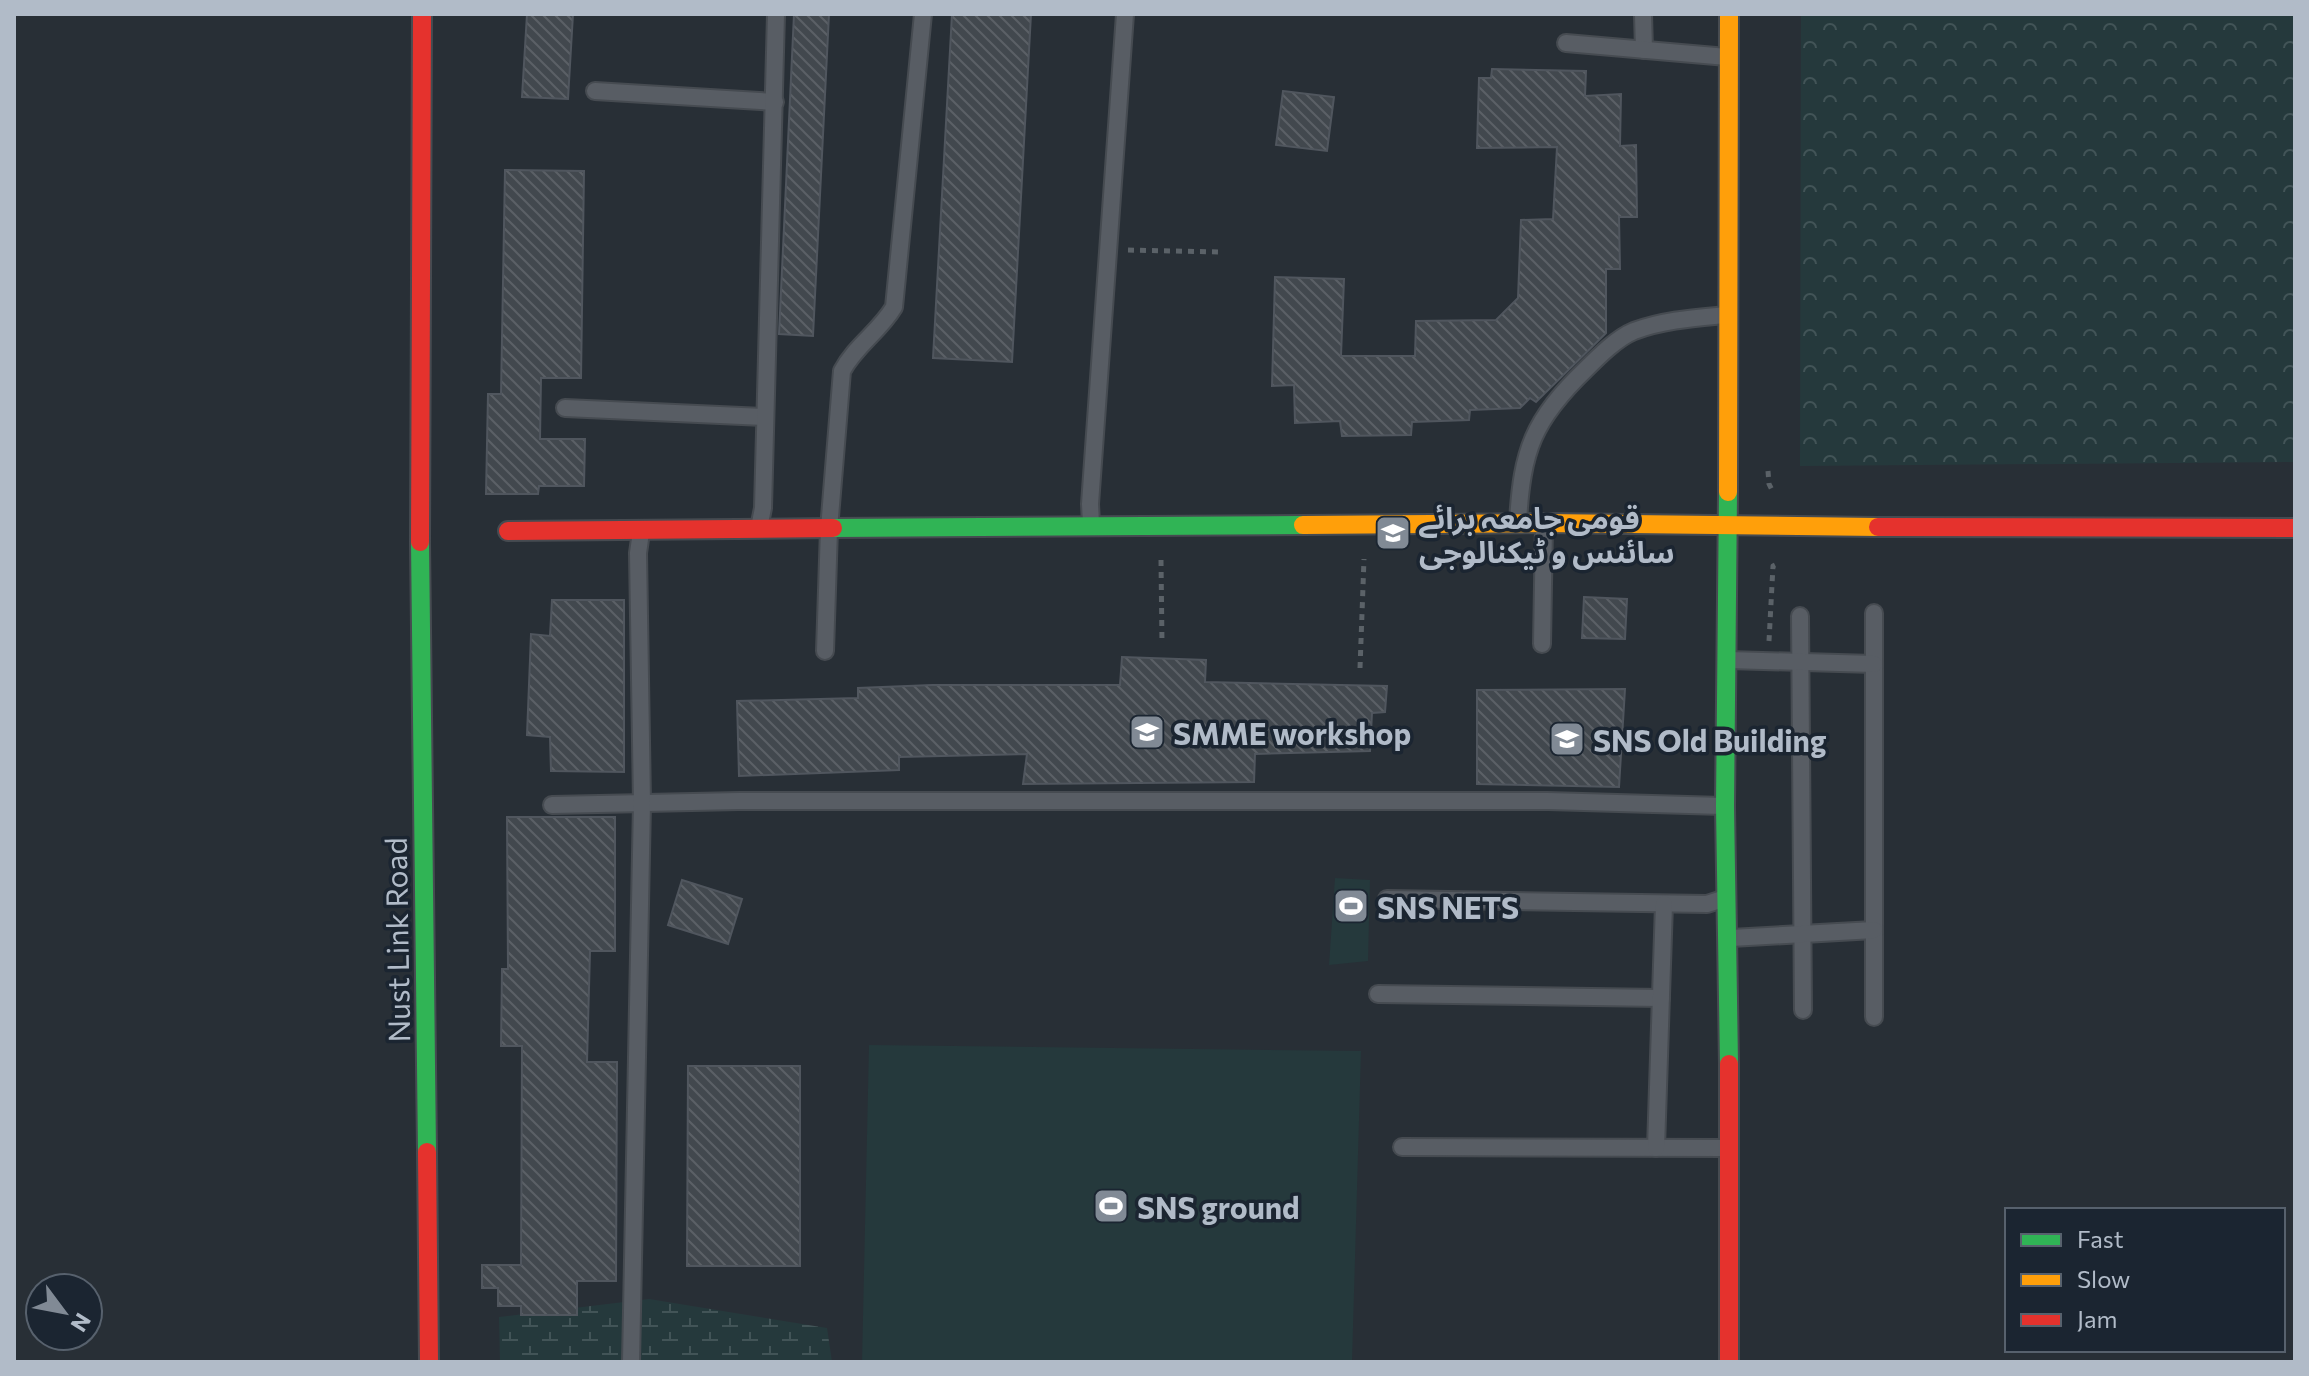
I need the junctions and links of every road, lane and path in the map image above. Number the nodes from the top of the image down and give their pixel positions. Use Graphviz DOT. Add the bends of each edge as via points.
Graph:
graph roads {
  1 [pos="422,14"];
  2 [pos="776,14"];
  3 [pos="923,14"];
  4 [pos="1125,14"];
  5 [pos="1643,14"];
  6 [pos="1729,14"];
  7 [pos="1566,43"];
  8 [pos="1644,50"];
  9 [pos="1729,57"];
  10 [pos="595,91"];
  11 [pos="775,102"];
  12 [pos="1108,249"];
  13 [pos="1219,252"];
  14 [pos="1728,315"];
  15 [pos="565,408"];
  16 [pos="764,417"];
  17 [pos="1768,464"];
  18 [pos="1778,498"];
  19 [pos="1517,523"];
  20 [pos="1544,523"];
  21 [pos="1091,527"];
  22 [pos="1727,527"];
  23 [pos="2295,528"];
  24 [pos="829,529"];
  25 [pos="641,530"];
  26 [pos="759,530"];
  27 [pos="508,531"];
  28 [pos="1365,550"];
  29 [pos="1161,551"];
  30 [pos="1874,613"];
  31 [pos="1800,616"];
  32 [pos="1162,643"];
  33 [pos="1542,644"];
  34 [pos="825,651"];
  35 [pos="1728,660"];
  36 [pos="1800,662"];
  37 [pos="1874,664"];
  38 [pos="1360,668"];
  39 [pos="642,803"];
  40 [pos="552,805"];
  41 [pos="1725,806"];
  42 [pos="1728,898"];
  43 [pos="1387,899"];
  44 [pos="1664,904"];
  45 [pos="1874,930"];
  46 [pos="1802,934"];
  47 [pos="1729,938"];
  48 [pos="1378,994"];
  49 [pos="1661,998"];
  50 [pos="1803,1010"];
  51 [pos="1874,1017"];
  52 [pos="1402,1147"];
  53 [pos="1656,1148"];
  54 [pos="1729,1148"];
  55 [pos="429,1362"];
  56 [pos="631,1362"];
  57 [pos="1729,1362"];
  1 -- 55 [label="street, Nust Link Road" via="420,517"];
  2 -- 11 [label="lane"];
  3 -- 24 [label="lane" via="894,307 842,371"];
  4 -- 12 [label="lane"];
  5 -- 8 [label="lane"];
  6 -- 9 [label="street"];
  7 -- 8 [label="lane"];
  8 -- 9 [label="lane"];
  9 -- 14 [label="street"];
  10 -- 11 [label="lane"];
  11 -- 16 [label="lane"];
  12 -- 13 [label="path"];
  12 -- 21 [label="lane"];
  14 -- 19 [label="lane" via="1665,322 1631,333 1563,391 1541,419 1526,455"];
  14 -- 22 [label="street"];
  15 -- 16 [label="lane"];
  16 -- 26 [label="lane"];
  17 -- 18 [label="path" via="1769,484"];
  19 -- 20 [label="street"];
  19 -- 21 [label="street"];
  20 -- 22 [label="street"];
  20 -- 33 [label="lane"];
  21 -- 24 [label="street"];
  22 -- 23 [label="street"];
  22 -- 35 [label="street"];
  24 -- 26 [label="street"];
  24 -- 34 [label="lane"];
  25 -- 26 [label="street"];
  25 -- 27 [label="street"];
  25 -- 39 [label="lane"];
  28 -- 38 [label="path"];
  29 -- 32 [label="path"];
  30 -- 37 [label="lane"];
  31 -- 36 [label="lane"];
  35 -- 36 [label="lane"];
  35 -- 41 [label="street"];
  36 -- 37 [label="lane"];
  36 -- 46 [label="lane"];
  37 -- 45 [label="lane"];
  39 -- 40 [label="lane"];
  39 -- 41 [label="lane" via="1548,801"];
  39 -- 56 [label="lane"];
  41 -- 42 [label="street"];
  42 -- 44 [label="lane" via="1707,904"];
  42 -- 47 [label="street"];
  43 -- 44 [label="lane"];
  44 -- 49 [label="lane"];
  45 -- 46 [label="lane"];
  45 -- 51 [label="lane"];
  46 -- 47 [label="lane"];
  46 -- 50 [label="lane"];
  47 -- 54 [label="street"];
  48 -- 49 [label="lane"];
  49 -- 53 [label="lane"];
  52 -- 53 [label="lane"];
  53 -- 54 [label="lane"];
  54 -- 57 [label="street"];
}
